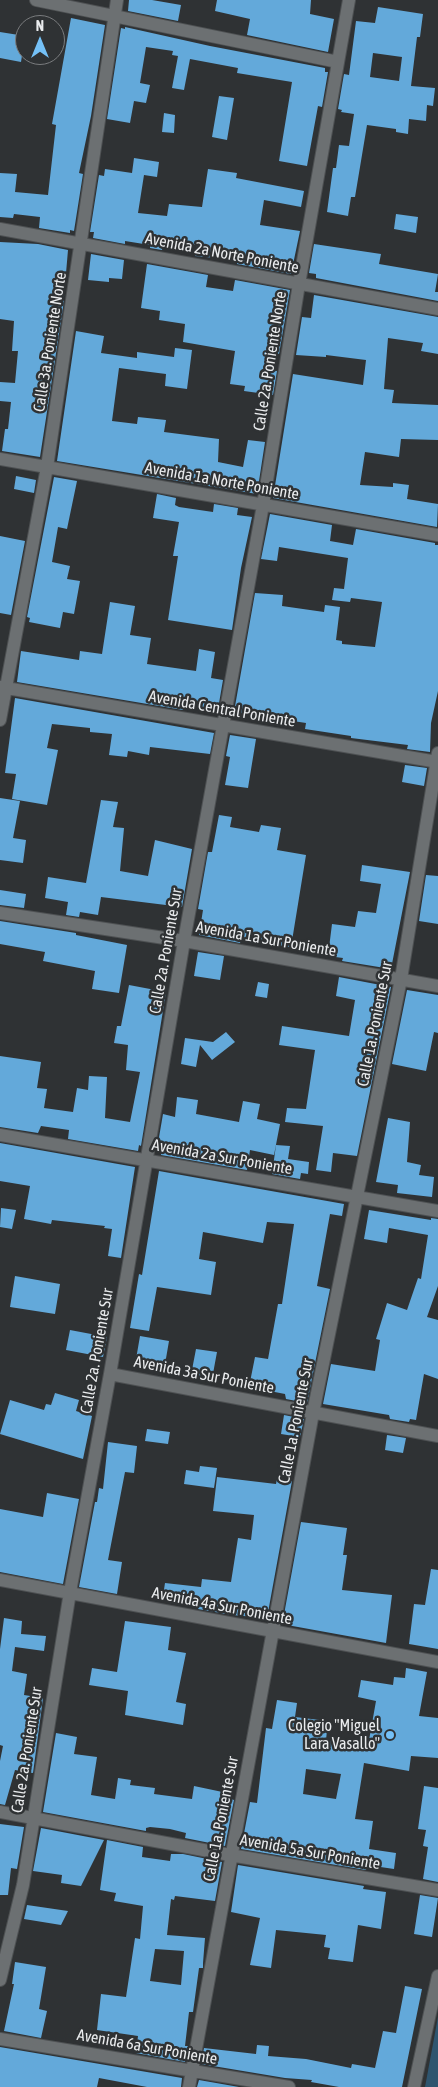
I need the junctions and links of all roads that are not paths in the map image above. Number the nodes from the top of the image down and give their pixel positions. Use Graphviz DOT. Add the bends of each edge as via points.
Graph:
graph roads {
  1 [pos="36,0"];
  2 [pos="117,0"];
  3 [pos="349,0"];
  4 [pos="114,16"];
  5 [pos="338,62"];
  6 [pos="0,228"];
  7 [pos="82,243"];
  8 [pos="299,284"];
  9 [pos="438,309"];
  10 [pos="0,459"];
  11 [pos="47,467"];
  12 [pos="263,505"];
  13 [pos="438,535"];
  14 [pos="3,688"];
  15 [pos="0,720"];
  16 [pos="223,726"];
  17 [pos="438,759"];
  18 [pos="0,913"];
  19 [pos="184,941"];
  20 [pos="401,979"];
  21 [pos="438,986"];
  22 [pos="0,1135"];
  23 [pos="146,1160"];
  24 [pos="356,1198"];
  25 [pos="438,1211"];
  26 [pos="110,1374"];
  27 [pos="313,1413"];
  28 [pos="438,1436"];
  29 [pos="0,1580"];
  30 [pos="70,1592"];
  31 [pos="273,1633"];
  32 [pos="438,1662"];
  33 [pos="0,1812"];
  34 [pos="32,1818"];
  35 [pos="230,1855"];
  36 [pos="438,1890"];
  37 [pos="438,1976"];
  38 [pos="0,1980"];
  39 [pos="0,2039"];
  40 [pos="192,2072"];
  41 [pos="189,2087"];
  42 [pos="289,2087"];
  43 [pos="414,2087"];
  1 -- 4 [label="street"];
  2 -- 4 [label="street, Calle 3a. Poniente Norte"];
  3 -- 5 [label="street, Calle 2a. Poniente Norte"];
  4 -- 5 [label="street"];
  4 -- 7 [label="street, Calle 3a. Poniente Norte"];
  5 -- 8 [label="street, Calle 2a. Poniente Norte"];
  6 -- 7 [label="street, Avenida 2a Norte Poniente"];
  7 -- 8 [label="street, Avenida 2a Norte Poniente"];
  7 -- 11 [label="street, Calle 3a. Poniente Norte"];
  8 -- 9 [label="street, Avenida 2a Norte Poniente"];
  8 -- 12 [label="street, Calle 2a. Poniente Norte"];
  10 -- 11 [label="street, Avenida 1a Norte Poniente"];
  11 -- 12 [label="street, Avenida 1a Norte Poniente"];
  11 -- 14 [label="street, Calle 3a. Poniente Norte"];
  12 -- 13 [label="street, Avenida 1a Norte Poniente"];
  12 -- 16 [label="street, Calle 2a. Poniente Norte"];
  14 -- 15 [label="street, Calle 3a. Poniente Norte"];
  14 -- 16 [label="street, Avenida Central Poniente"];
  16 -- 17 [label="street, Avenida Central Poniente"];
  16 -- 19 [label="street, Calle 2a. Poniente Sur"];
  17 -- 20 [label="street, Calle 1a. Poniente Sur"];
  18 -- 19 [label="street, Avenida 1a Sur Poniente"];
  19 -- 20 [label="street, Avenida 1a Sur Poniente"];
  19 -- 23 [label="street, Calle 2a. Poniente Sur"];
  20 -- 21 [label="street, Avenida 1a Sur Poniente"];
  20 -- 24 [label="street, Calle 1a. Poniente Sur"];
  22 -- 23 [label="street, Avenida 2a Sur Poniente"];
  23 -- 24 [label="street, Avenida 2a Sur Poniente"];
  23 -- 26 [label="street, Calle 2a. Poniente Sur"];
  24 -- 25 [label="street, Avenida 2a Sur Poniente"];
  24 -- 27 [label="street, Calle 1a. Poniente Sur"];
  26 -- 27 [label="street, Avenida 3a Sur Poniente"];
  26 -- 30 [label="street, Calle 2a. Poniente Sur"];
  27 -- 28 [label="street, Avenida 3a Sur Poniente"];
  27 -- 31 [label="street, Calle 1a. Poniente Sur"];
  29 -- 30 [label="street, Avenida 4a Sur Poniente"];
  30 -- 31 [label="street, Avenida 4a Sur Poniente"];
  30 -- 34 [label="street, Calle 2a. Poniente Sur"];
  31 -- 32 [label="street, Avenida 4a Sur Poniente"];
  31 -- 35 [label="street, Calle 1a. Poniente Sur"];
  33 -- 34 [label="street, Avenida 5a Sur Poniente"];
  34 -- 35 [label="street, Avenida 5a Sur Poniente"];
  34 -- 38 [label="street, Calle 2a. Poniente Sur" via="23,1885"];
  35 -- 36 [label="street, Avenida 5a Sur Poniente"];
  35 -- 40 [label="street, Calle 1a. Poniente Sur"];
  37 -- 43 [label="street"];
  39 -- 40 [label="street, Avenida 6a Sur Poniente"];
  40 -- 41 [label="street, Calle 1a. Poniente Sur"];
  40 -- 42 [label="street, Avenida 6a Sur Poniente"];
}
